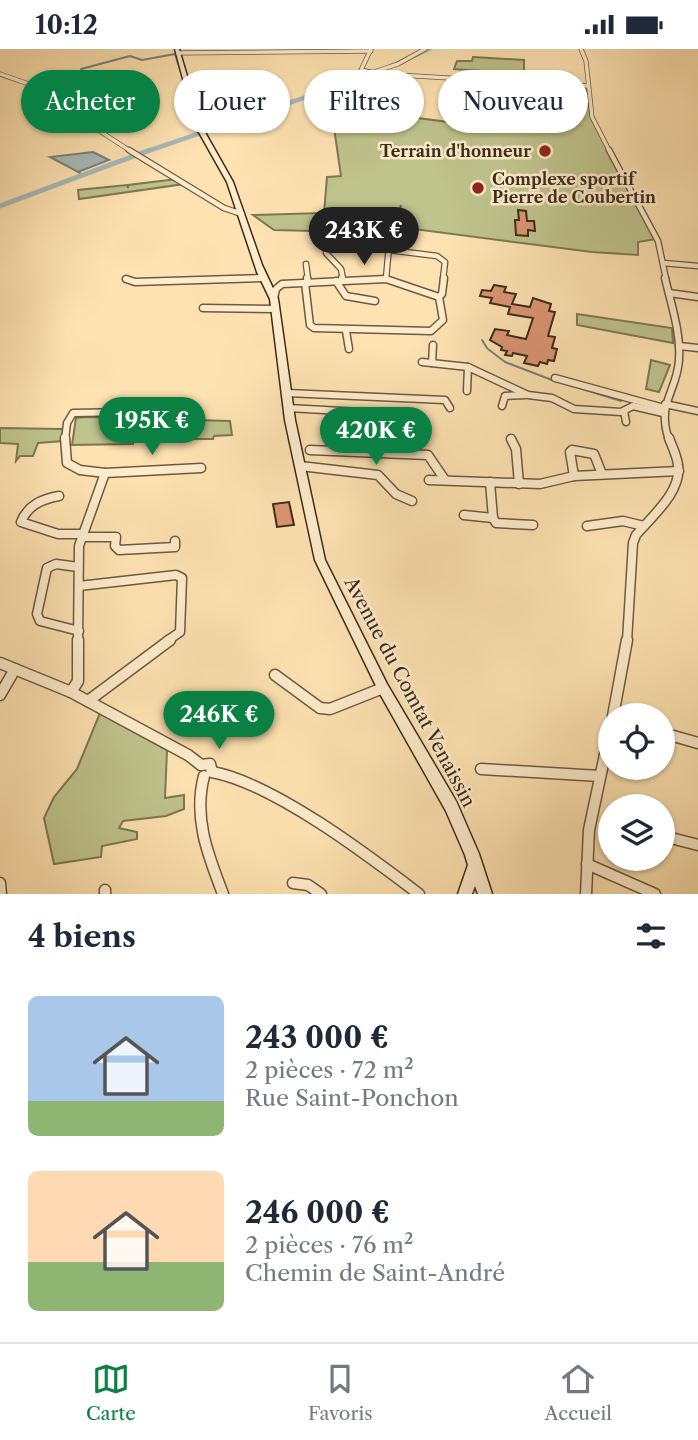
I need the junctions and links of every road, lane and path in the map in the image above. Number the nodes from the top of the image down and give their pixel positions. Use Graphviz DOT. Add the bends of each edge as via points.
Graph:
graph roads {
  1 [pos="425,49"];
  2 [pos="581,49"];
  3 [pos="371,50"];
  4 [pos="177,51"];
  5 [pos="361,70"];
  6 [pos="383,70"];
  7 [pos="587,70"];
  8 [pos="0,74"];
  9 [pos="588,86"];
  10 [pos="242,214"];
  11 [pos="387,247"];
  12 [pos="663,263"];
  13 [pos="306,264"];
  14 [pos="698,266"];
  15 [pos="126,279"];
  16 [pos="386,279"];
  17 [pos="340,281"];
  18 [pos="271,283"];
  19 [pos="307,283"];
  20 [pos="669,293"];
  21 [pos="439,297"];
  22 [pos="698,297"];
  23 [pos="375,301"];
  24 [pos="203,309"];
  25 [pos="273,309"];
  26 [pos="346,331"];
  27 [pos="431,331"];
  28 [pos="679,346"];
  29 [pos="698,348"];
  30 [pos="349,349"];
  31 [pos="422,362"];
  32 [pos="432,363"];
  33 [pos="468,367"];
  34 [pos="555,378"];
  35 [pos="467,391"];
  36 [pos="287,393"];
  37 [pos="528,395"];
  38 [pos="502,406"];
  39 [pos="288,408"];
  40 [pos="450,408"];
  41 [pos="664,409"];
  42 [pos="624,411"];
  43 [pos="698,411"];
  44 [pos="131,412"];
  45 [pos="415,415"];
  46 [pos="626,422"];
  47 [pos="511,439"];
  48 [pos="310,450"];
  49 [pos="300,466"];
  50 [pos="201,468"];
  51 [pos="679,471"];
  52 [pos="105,473"];
  53 [pos="603,474"];
  54 [pos="574,476"];
  55 [pos="429,480"];
  56 [pos="445,480"];
  57 [pos="491,482"];
  58 [pos="519,484"];
  59 [pos="59,496"];
  60 [pos="412,501"];
  61 [pos="464,515"];
  62 [pos="493,517"];
  63 [pos="533,525"];
  64 [pos="587,526"];
  65 [pos="644,526"];
  66 [pos="83,536"];
  67 [pos="175,541"];
  68 [pos="78,567"];
  69 [pos="79,586"];
  70 [pos="79,631"];
  71 [pos="0,663"];
  72 [pos="15,669"];
  73 [pos="275,675"];
  74 [pos="383,688"];
  75 [pos="71,692"];
  76 [pos="0,695"];
  77 [pos="88,701"];
  78 [pos="615,703"];
  79 [pos="675,736"];
  80 [pos="698,743"];
  81 [pos="481,768"];
  82 [pos="206,771"];
  83 [pos="598,776"];
  84 [pos="599,780"];
  85 [pos="675,839"];
  86 [pos="698,845"];
  87 [pos="474,860"];
  88 [pos="587,864"];
  89 [pos="0,883"];
  90 [pos="293,883"];
  91 [pos="1,894"];
  92 [pos="223,894"];
  93 [pos="321,894"];
  94 [pos="419,894"];
  95 [pos="465,894"];
  96 [pos="485,894"];
  97 [pos="586,894"];
  98 [pos="655,894"];
  1 -- 6 [label="street"];
  2 -- 7 [label="street"];
  3 -- 4 [label="street"];
  3 -- 5 [label="street"];
  4 -- 10 [label="main road, Avenue du Comtat Venaissin" via="202,132 227,174"];
  8 -- 10 [label="street" via="26,83 136,155 224,208"];
  9 -- 12 [label="street" via="592,117 655,231"];
  10 -- 18 [label="main road, Avenue du Comtat Venaissin" via="260,267"];
  11 -- 16 [label="street"];
  11 -- 17 [label="street" via="330,245 326,253 341,269"];
  11 -- 21 [label="street" via="443,258"];
  12 -- 14 [label="street"];
  12 -- 20 [label="street"];
  13 -- 19 [label="street"];
  15 -- 18 [label="street"];
  16 -- 17 [label="street"];
  16 -- 21 [label="street"];
  17 -- 19 [label="street"];
  17 -- 23 [label="street" via="338,288 351,299"];
  18 -- 19 [label="street"];
  18 -- 25 [label="main road, Avenue du Comtat Venaissin"];
  18 -- 25 [label="main road, Avenue du Comtat Venaissin"];
  19 -- 26 [label="street" via="310,325"];
  20 -- 22 [label="street"];
  20 -- 28 [label="street"];
  21 -- 27 [label="street" via="443,320"];
  24 -- 25 [label="street"];
  25 -- 36 [label="main road, Avenue du Comtat Venaissin"];
  26 -- 27 [label="street"];
  26 -- 30 [label="street"];
  27 -- 32 [label="street"];
  28 -- 29 [label="street"];
  28 -- 41 [label="street" via="679,363"];
  31 -- 32 [label="street"];
  32 -- 33 [label="street"];
  33 -- 35 [label="street"];
  33 -- 37 [label="street"];
  34 -- 41 [label="street"];
  36 -- 39 [label="main road, Avenue du Comtat Venaissin"];
  36 -- 40 [label="street" via="445,400"];
  37 -- 38 [label="street" via="505,396"];
  37 -- 42 [label="street" via="552,398 574,409"];
  39 -- 45 [label="street"];
  39 -- 49 [label="main road, Avenue du Comtat Venaissin"];
  41 -- 42 [label="street" via="633,406"];
  41 -- 43 [label="street"];
  41 -- 51 [label="street"];
  42 -- 46 [label="street"];
  44 -- 52 [label="street" via="70,416 64,444 67,463"];
  47 -- 58 [label="street"];
  48 -- 56 [label="street" via="428,455"];
  49 -- 60 [label="street" via="378,475"];
  49 -- 74 [label="main road, Avenue du Comtat Venaissin" via="320,560"];
  50 -- 52 [label="street"];
  51 -- 53 [label="street"];
  51 -- 65 [label="street" via="673,491"];
  52 -- 66 [label="street"];
  53 -- 54 [label="street"];
  53 -- 54 [label="street" via="593,451 572,450"];
  54 -- 58 [label="street"];
  55 -- 56 [label="street"];
  56 -- 57 [label="street"];
  57 -- 58 [label="street"];
  57 -- 62 [label="street"];
  59 -- 66 [label="street" via="38,501 21,521 58,534"];
  61 -- 62 [label="street"];
  62 -- 63 [label="street" via="496,523"];
  64 -- 65 [label="street" via="623,521"];
  65 -- 78 [label="street" via="633,544 627,642"];
  66 -- 67 [label="street" via="116,537 119,550 175,547"];
  66 -- 68 [label="street"];
  68 -- 69 [label="street"];
  68 -- 70 [label="street" via="56,564 47,568 37,614 40,621"];
  69 -- 70 [label="street"];
  69 -- 77 [label="street" via="182,578 180,632"];
  70 -- 75 [label="street" via="78,681"];
  71 -- 72 [label="street"];
  72 -- 75 [label="street"];
  72 -- 76 [label="street"];
  73 -- 74 [label="street" via="320,708 330,709"];
  74 -- 87 [label="main road, Avenue du Comtat Venaissin" via="432,768"];
  75 -- 77 [label="street"];
  77 -- 82 [label="street" via="188,755"];
  79 -- 80 [label="street"];
  81 -- 83 [label="street"];
  82 -- 92 [label="street" via="200,815 208,857"];
  82 -- 94 [label="street" via="232,777 321,825"];
  84 -- 88 [label="street"];
  85 -- 86 [label="street"];
  87 -- 95 [label="main road"];
  87 -- 96 [label="main road, Avenue du Comtat Venaissin"];
  88 -- 97 [label="street"];
  88 -- 98 [label="street"];
  89 -- 91 [label="street"];
  90 -- 93 [label="street" via="308,885"];
}
